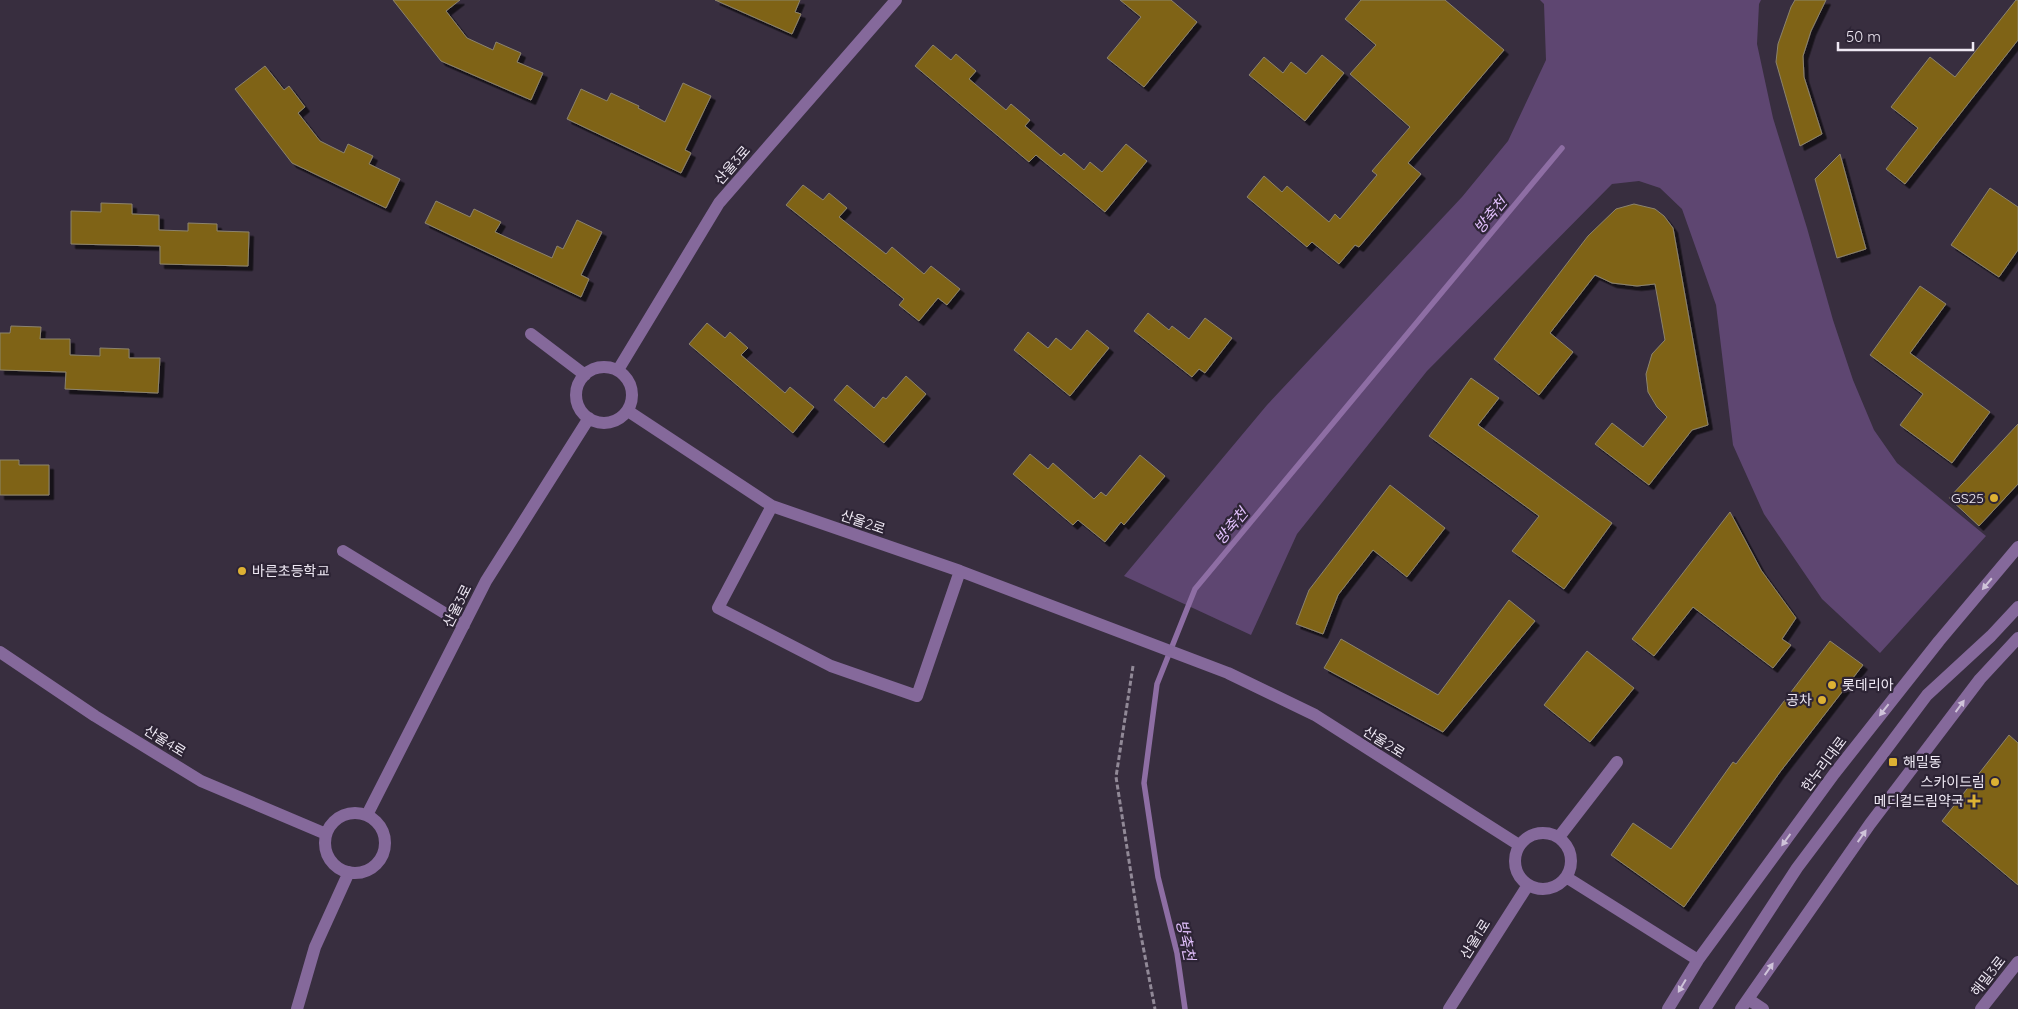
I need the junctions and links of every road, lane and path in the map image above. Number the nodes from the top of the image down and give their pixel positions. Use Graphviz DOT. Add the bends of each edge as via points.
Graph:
graph roads {
  1 [pos="896,0"];
  2 [pos="531,334"];
  3 [pos="618,370"];
  4 [pos="585,375"];
  5 [pos="628,411"];
  6 [pos="589,418"];
  7 [pos="772,506"];
  8 [pos="2018,547"];
  9 [pos="343,551"];
  10 [pos="960,571"];
  11 [pos="2018,607"];
  12 [pos="464,625"];
  13 [pos="2018,638"];
  14 [pos="0,652"];
  15 [pos="1132,666"];
  16 [pos="1617,762"];
  17 [pos="367,815"];
  18 [pos="326,834"];
  19 [pos="1559,837"];
  20 [pos="1519,845"];
  21 [pos="349,872"];
  22 [pos="1566,877"];
  23 [pos="1528,885"];
  24 [pos="1698,960"];
  25 [pos="2018,962"];
  26 [pos="1744,1004"];
  27 [pos="297,1009"];
  28 [pos="1155,1009"];
  29 [pos="1449,1009"];
  30 [pos="1668,1009"];
  31 [pos="1705,1009"];
  32 [pos="1763,1009"];
  33 [pos="1980,1009"];
  1 -- 3 [label="street, 산울3로" via="719,203"];
  2 -- 4 [label="street"];
  3 -- 4 [label="street" via="601,367"];
  3 -- 5 [label="street" via="633,393"];
  4 -- 6 [label="street" via="576,390 576,400"];
  5 -- 6 [label="street" via="612,422 602,423"];
  5 -- 7 [label="street, 산울2로"];
  6 -- 12 [label="street, 산울3로" via="486,581"];
  7 -- 10 [label="street, 산울2로"];
  7 -- 10 [label="street" via="718,608 831,666 908,693 917,696"];
  8 -- 24 [label="street, 한누리대로, one-way" via="1939,640 1840,767"];
  9 -- 12 [label="street"];
  10 -- 20 [label="street, 산울2로" via="1228,673 1315,715"];
  11 -- 31 [label="street" via="1927,695 1797,868"];
  12 -- 17 [label="street, 산울3로"];
  26 -- 13 [label="street, one-way" via="1870,824 1980,679"];
  14 -- 18 [label="street, 산울4로" via="95,716 201,781"];
  15 -- 28 [label="path" via="1116,776"];
  16 -- 19 [label="street"];
  17 -- 18 [label="street" via="344,814 335,820"];
  17 -- 21 [label="street" via="381,826 385,835 384,855 370,869 361,873"];
  18 -- 21 [label="street" via="328,857 334,865"];
  19 -- 20 [label="street" via="1541,832 1532,834"];
  19 -- 22 [label="street" via="1570,852 1570,870"];
  20 -- 23 [label="street" via="1515,855 1517,874"];
  21 -- 27 [label="street" via="315,947"];
  22 -- 23 [label="street" via="1550,888"];
  22 -- 24 [label="street"];
  23 -- 29 [label="street, 산울1로"];
  24 -- 30 [label="street, 한누리대로, one-way"];
  25 -- 33 [label="street, 해밀3로"];
  26 -- 32 [label="street"];
}
